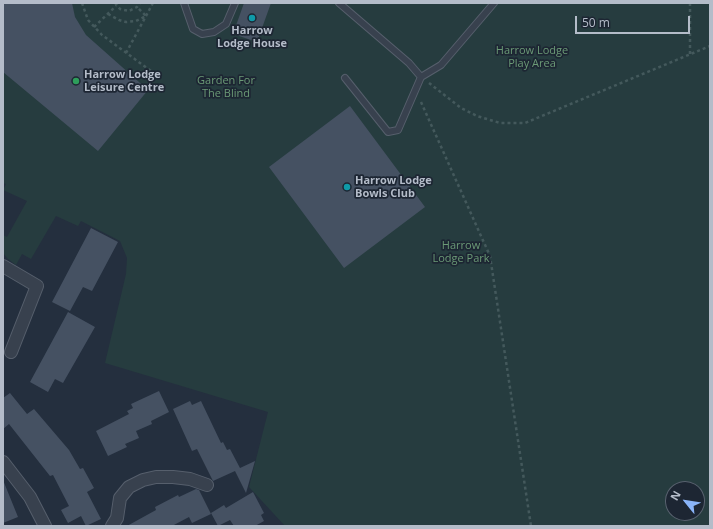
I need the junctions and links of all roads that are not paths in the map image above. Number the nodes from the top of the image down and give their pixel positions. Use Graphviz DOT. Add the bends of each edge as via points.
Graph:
graph roads {
  1 [pos="184,3"];
  2 [pos="236,3"];
  3 [pos="339,3"];
  4 [pos="494,3"];
  5 [pos="421,77"];
  6 [pos="345,78"];
  7 [pos="3,266"];
  8 [pos="11,352"];
  9 [pos="3,462"];
  10 [pos="207,486"];
  11 [pos="46,526"];
  12 [pos="112,526"];
  1 -- 2 [label="lane" via="193,29 202,34 214,32 226,24"];
  3 -- 5 [label="lane" via="409,63"];
  4 -- 5 [label="lane" via="441,65"];
  5 -- 6 [label="lane" via="398,130 388,132"];
  7 -- 8 [label="street" via="37,286"];
  9 -- 11 [label="street" via="30,497"];
  10 -- 12 [label="street" via="190,479 173,477 143,480 129,487 120,498 117,518"];
}
